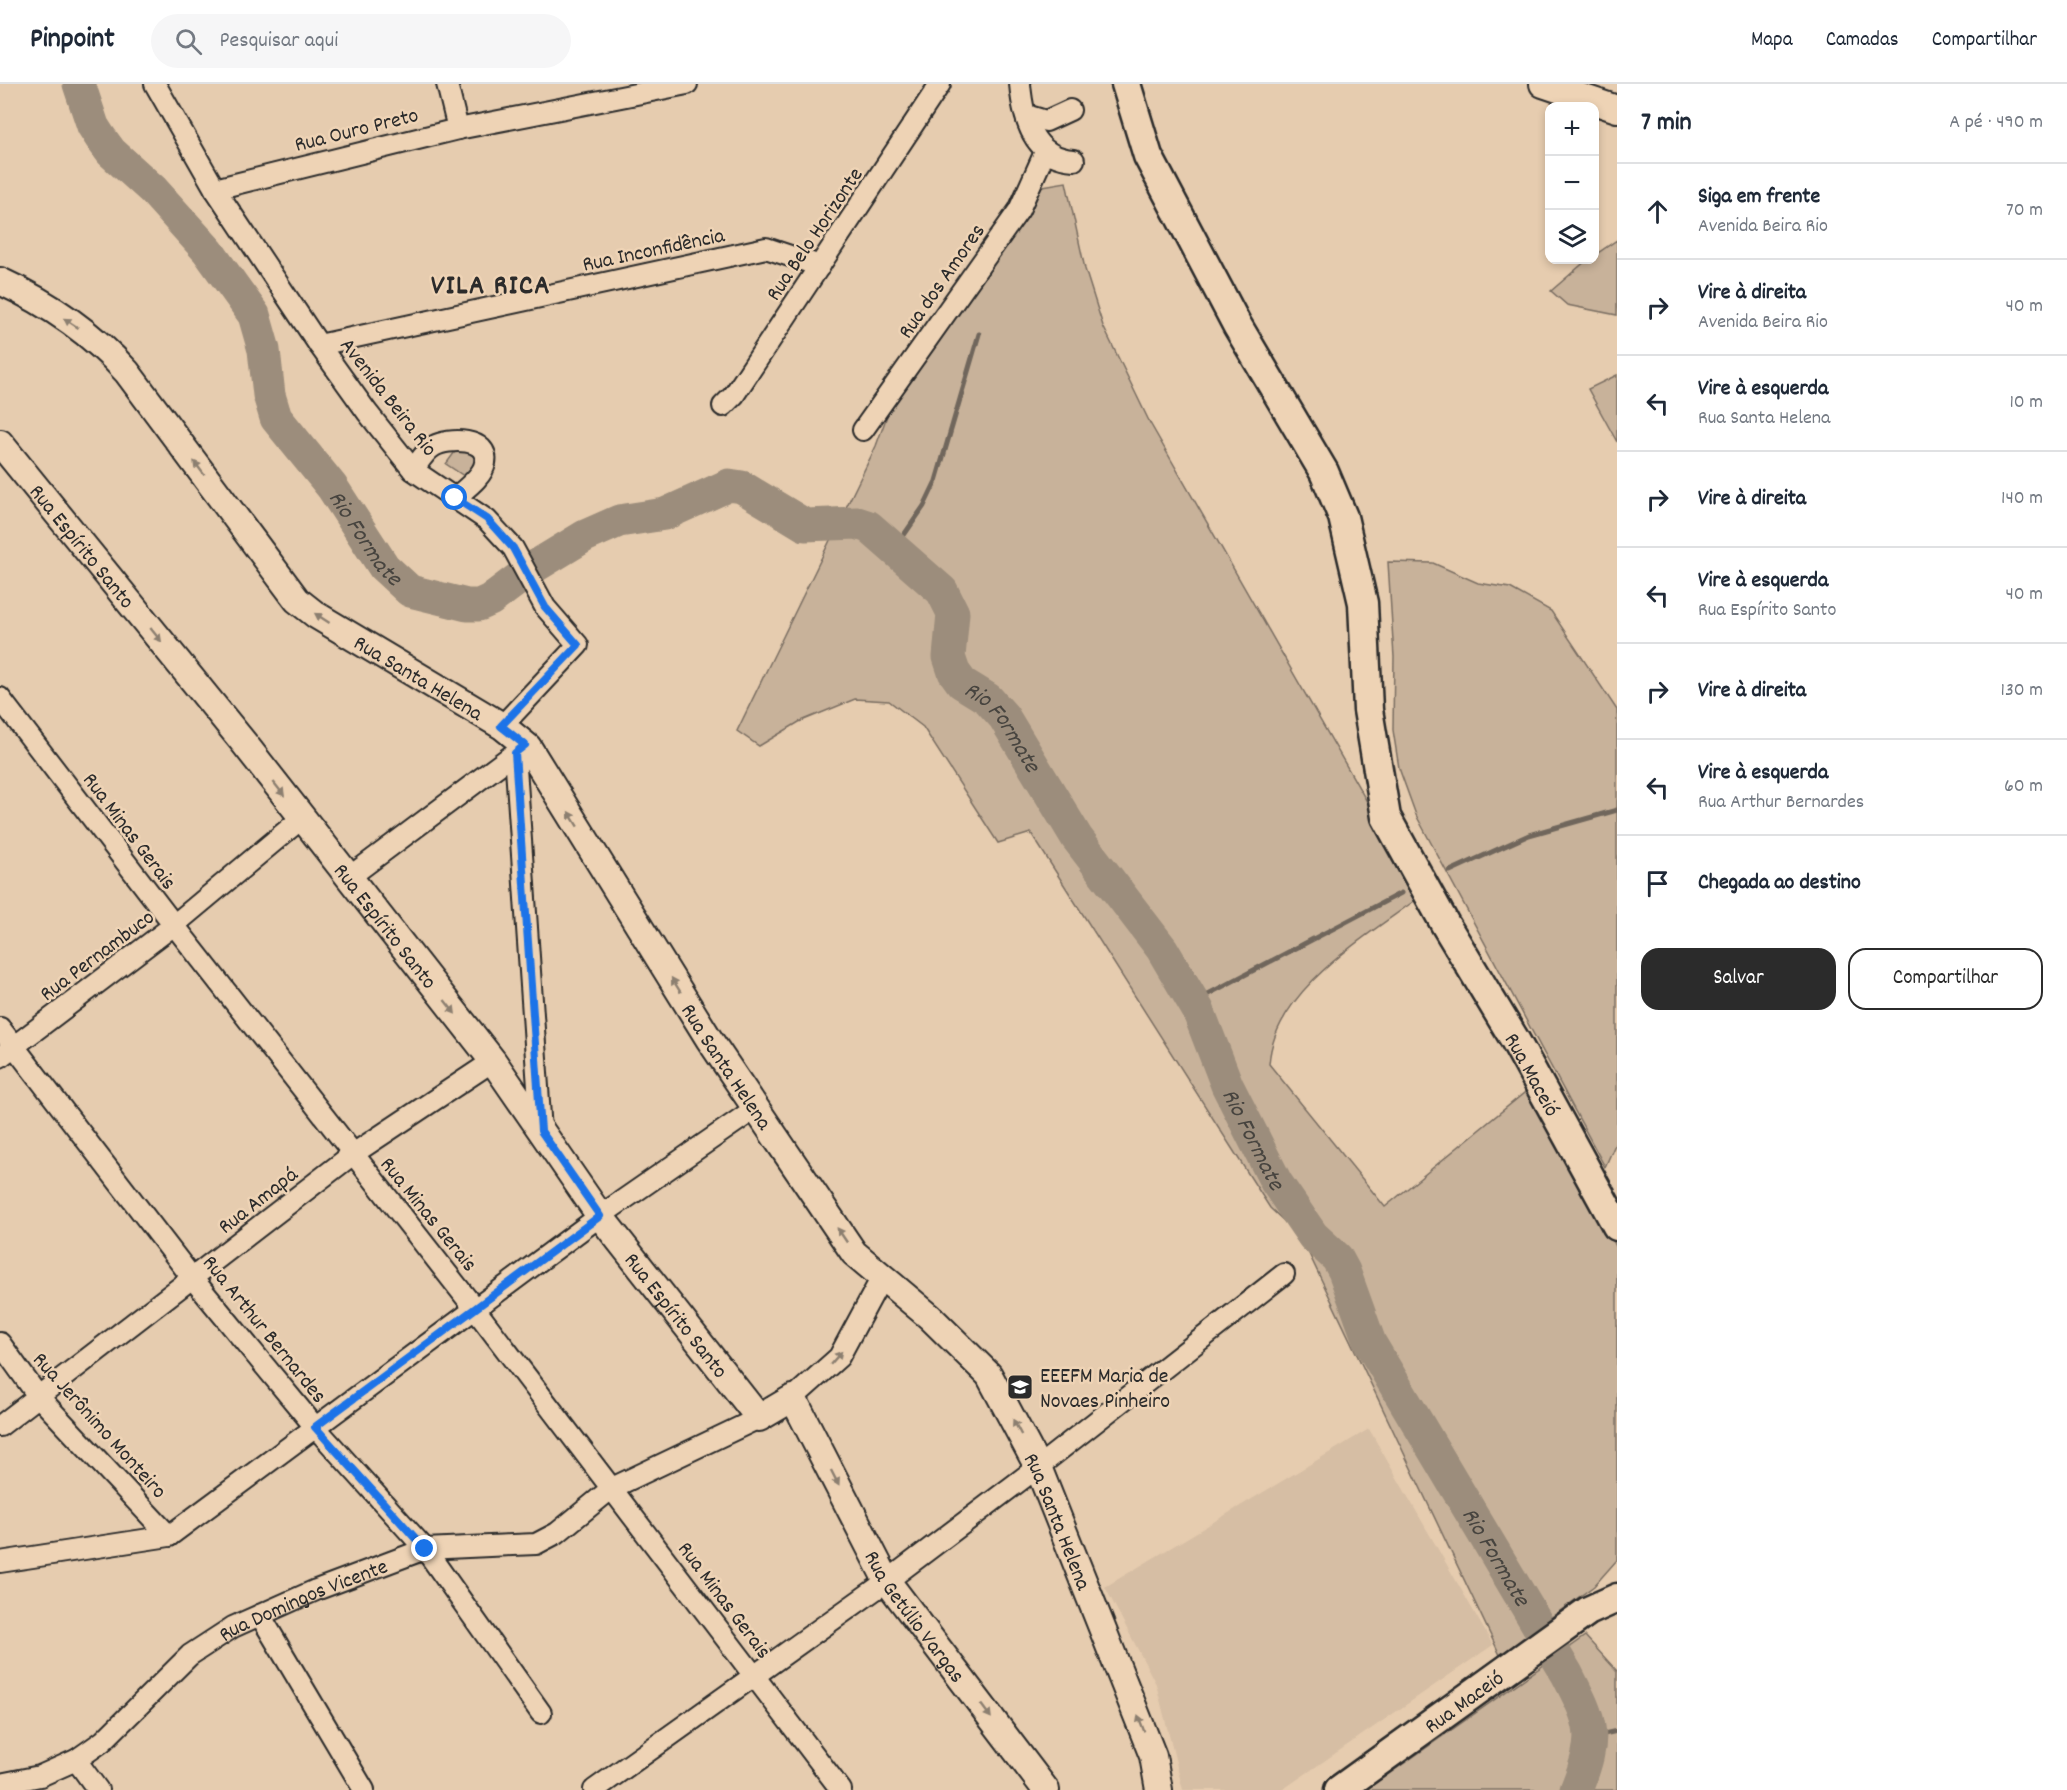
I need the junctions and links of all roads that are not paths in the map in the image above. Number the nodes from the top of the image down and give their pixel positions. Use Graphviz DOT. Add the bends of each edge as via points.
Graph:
graph roads {
  1 [pos="155,84"];
  2 [pos="447,84"];
  3 [pos="687,84"];
  4 [pos="940,84"];
  5 [pos="1020,84"];
  6 [pos="1126,84"];
  7 [pos="1543,84"];
  8 [pos="1617,109"];
  9 [pos="1070,110"];
  10 [pos="1026,115"];
  11 [pos="458,129"];
  12 [pos="1045,152"];
  13 [pos="1074,160"];
  14 [pos="215,189"];
  15 [pos="820,266"];
  16 [pos="0,281"];
  17 [pos="319,345"];
  18 [pos="723,406"];
  19 [pos="863,430"];
  20 [pos="0,443"];
  21 [pos="412,470"];
  22 [pos="455,498"];
  23 [pos="0,698"];
  24 [pos="501,726"];
  25 [pos="520,749"];
  26 [pos="302,818"];
  27 [pos="348,878"];
  28 [pos="174,926"];
  29 [pos="0,1028"];
  30 [pos="7,1052"];
  31 [pos="493,1061"];
  32 [pos="756,1108"];
  33 [pos="541,1131"];
  34 [pos="353,1155"];
  35 [pos="600,1216"];
  36 [pos="1617,1226"];
  37 [pos="1284,1274"];
  38 [pos="193,1279"];
  39 [pos="889,1284"];
  40 [pos="476,1309"];
  41 [pos="0,1343"];
  42 [pos="38,1396"];
  43 [pos="793,1398"];
  44 [pos="759,1418"];
  45 [pos="0,1426"];
  46 [pos="315,1427"];
  47 [pos="1038,1467"];
  48 [pos="612,1488"];
  49 [pos="169,1536"];
  50 [pos="425,1549"];
  51 [pos="0,1563"];
  52 [pos="1617,1580"];
  53 [pos="887,1581"];
  54 [pos="1617,1598"];
  55 [pos="1588,1611"];
  56 [pos="260,1615"];
  57 [pos="754,1675"];
  58 [pos="541,1713"];
  59 [pos="76,1760"];
  60 [pos="0,1784"];
  61 [pos="605,1787"];
  62 [pos="98,1790"];
  63 [pos="364,1790"];
  64 [pos="841,1790"];
  65 [pos="1046,1790"];
  66 [pos="1159,1790"];
  67 [pos="1339,1790"];
  1 -- 14 [label="street, Avenida Beira Rio"];
  2 -- 11 [label="street"];
  3 -- 11 [label="street, Rua Ouro Preto"];
  4 -- 15 [label="street, Rua Belo Horizonte"];
  5 -- 10 [label="street"];
  6 -- 36 [label="main road, Rua Maceió" via="1148,156 1236,325 1324,472 1343,517 1363,603 1368,710 1386,817"];
  7 -- 8 [label="street"];
  9 -- 10 [label="street" via="1046,121"];
  10 -- 12 [label="street"];
  11 -- 14 [label="street, Rua Ouro Preto"];
  12 -- 13 [label="street" via="1058,160"];
  12 -- 19 [label="street, Rua dos Amores" via="1020,210"];
  14 -- 17 [label="street, Avenida Beira Rio"];
  15 -- 17 [label="street, Rua Inconfidência" via="766,248"];
  15 -- 18 [label="street, Rua Belo Horizonte"];
  24 -- 16 [label="street, Rua Santa Helena, one-way" via="297,600 109,351 90,335"];
  17 -- 21 [label="street, Avenida Beira Rio"];
  20 -- 26 [label="street, Rua Espírito Santo, one-way"];
  21 -- 22 [label="street, Avenida Beira Rio"];
  21 -- 22 [label="street" via="434,446 463,440 477,445 484,453 485,463 478,476"];
  22 -- 24 [label="street, Avenida Beira Rio" via="487,519 513,548 545,607 578,645"];
  23 -- 28 [label="street, Rua Minas Gerais"];
  24 -- 25 [label="street, Rua Santa Helena"];
  25 -- 27 [label="street"];
  32 -- 25 [label="street, Rua Santa Helena, one-way"];
  25 -- 33 [label="street"];
  26 -- 27 [label="street, Rua Espírito Santo"];
  26 -- 28 [label="street, Rua Pernambuco"];
  27 -- 31 [label="street, Rua Espírito Santo, one-way"];
  28 -- 30 [label="street, Rua Pernambuco"];
  28 -- 34 [label="street, Rua Minas Gerais"];
  29 -- 30 [label="street, Rua Arthur Bernardes"];
  30 -- 38 [label="street, Rua Arthur Bernardes"];
  31 -- 33 [label="street, Rua Espírito Santo"];
  31 -- 34 [label="street, Rua Amapá"];
  32 -- 35 [label="street"];
  39 -- 32 [label="street, Rua Santa Helena, one-way" via="854,1253"];
  33 -- 35 [label="street, Rua Espírito Santo"];
  34 -- 38 [label="street, Rua Amapá"];
  34 -- 40 [label="street, Rua Minas Gerais"];
  35 -- 40 [label="street"];
  35 -- 44 [label="street, Rua Espírito Santo"];
  37 -- 47 [label="street"];
  38 -- 42 [label="street, Rua Amapá"];
  38 -- 46 [label="street, Rua Arthur Bernardes"];
  43 -- 39 [label="street, Rua Domingos Vicente, one-way" via="839,1357"];
  47 -- 39 [label="street, Rua Santa Helena, one-way" via="989,1375 930,1317"];
  40 -- 46 [label="street"];
  40 -- 48 [label="street, Rua Minas Gerais"];
  41 -- 42 [label="street, Rua Jerônimo Monteiro"];
  42 -- 45 [label="street, Rua Amapá"];
  42 -- 49 [label="street, Rua Jerônimo Monteiro"];
  43 -- 44 [label="street, Rua Domingos Vicente"];
  43 -- 53 [label="street, Rua Getúlio Vargas, one-way"];
  44 -- 48 [label="street, Rua Domingos Vicente"];
  46 -- 49 [label="street"];
  46 -- 50 [label="street, Rua Arthur Bernardes"];
  47 -- 53 [label="street"];
  66 -- 47 [label="street, Rua Santa Helena, one-way" via="1146,1737"];
  48 -- 50 [label="street, Rua Domingos Vicente" via="557,1533 536,1544"];
  48 -- 57 [label="street, Rua Minas Gerais"];
  49 -- 51 [label="street"];
  50 -- 56 [label="street, Rua Domingos Vicente"];
  50 -- 58 [label="street, Rua Arthur Bernardes"];
  52 -- 55 [label="main road, Rua Maceió"];
  53 -- 57 [label="street"];
  53 -- 65 [label="street, Rua Getúlio Vargas, one-way"];
  54 -- 55 [label="main road, Rua Maceió"];
  55 -- 67 [label="main road, Rua Maceió"];
  56 -- 59 [label="street, Rua Domingos Vicente" via="190,1655 103,1741"];
  56 -- 63 [label="street"];
  57 -- 61 [label="street"];
  57 -- 64 [label="street, Rua Minas Gerais"];
  59 -- 60 [label="street, Rua Domingos Vicente" via="40,1776"];
  59 -- 62 [label="street"];
}
